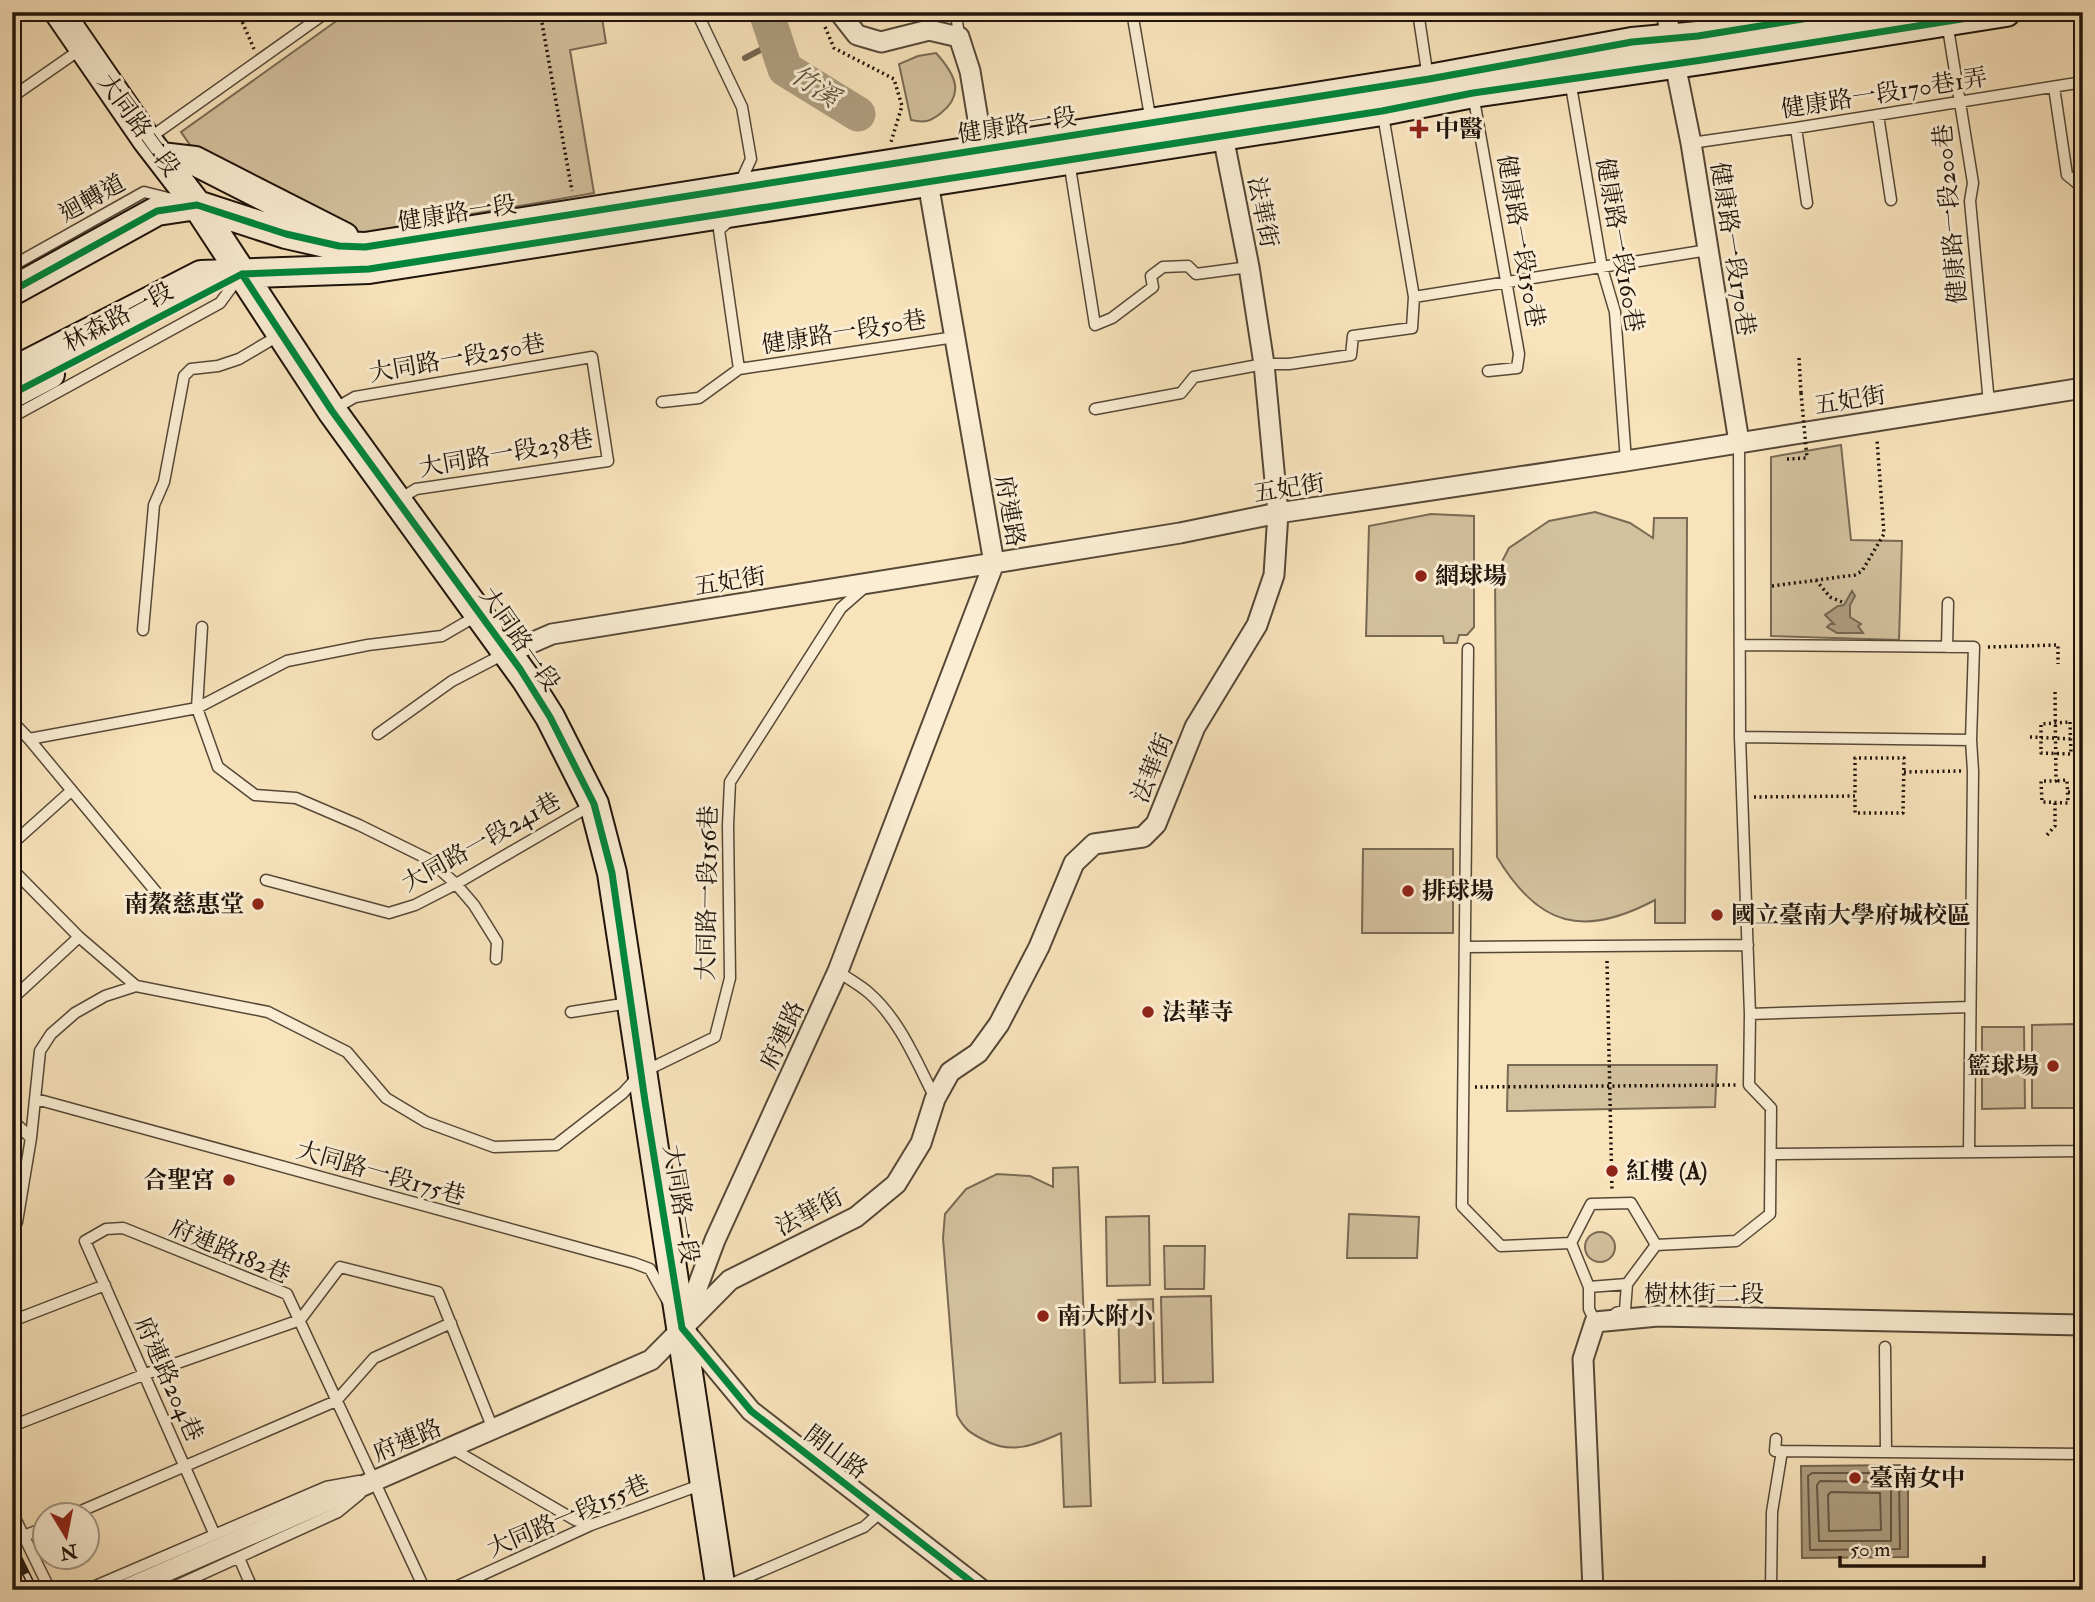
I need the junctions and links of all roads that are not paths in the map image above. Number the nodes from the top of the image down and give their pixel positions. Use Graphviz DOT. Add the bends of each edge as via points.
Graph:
graph roads {
  1 [pos="59,12"];
  2 [pos="327,12"];
  3 [pos="695,12"];
  4 [pos="956,12"];
  5 [pos="1132,12"];
  6 [pos="1418,12"];
  7 [pos="1846,12"];
  8 [pos="2007,12"];
  9 [pos="832,19"];
  10 [pos="1947,22"];
  11 [pos="959,37"];
  12 [pos="1671,38"];
  13 [pos="83,47"];
  14 [pos="1429,79"];
  15 [pos="1570,80"];
  16 [pos="2083,82"];
  17 [pos="2054,87"];
  18 [pos="1473,93"];
  19 [pos="12,97"];
  20 [pos="1961,102"];
  21 [pos="1382,111"];
  22 [pos="1878,115"];
  23 [pos="1221,124"];
  24 [pos="1796,128"];
  25 [pos="1154,134"];
  26 [pos="1691,143"];
  27 [pos="154,148"];
  28 [pos="1069,160"];
  29 [pos="985,161"];
  30 [pos="926,171"];
  31 [pos="2083,192"];
  32 [pos="738,200"];
  33 [pos="1891,200"];
  34 [pos="1807,204"];
  35 [pos="197,205"];
  36 [pos="365,247"];
  37 [pos="1708,250"];
  38 [pos="12,266"];
  39 [pos="1249,267"];
  40 [pos="1602,268"];
  41 [pos="242,274"];
  42 [pos="1508,284"];
  43 [pos="12,291"];
  44 [pos="1414,296"];
  45 [pos="12,306"];
  46 [pos="281,334"];
  47 [pos="956,337"];
  48 [pos="592,357"];
  49 [pos="1264,364"];
  50 [pos="739,369"];
  51 [pos="1488,371"];
  52 [pos="12,372"];
  53 [pos="2083,388"];
  54 [pos="12,394"];
  55 [pos="662,402"];
  56 [pos="1989,403"];
  57 [pos="1095,410"];
  58 [pos="332,411"];
  59 [pos="12,416"];
  60 [pos="1739,442"];
  61 [pos="1626,461"];
  62 [pos="398,500"];
  63 [pos="1278,513"];
  64 [pos="994,563"];
  65 [pos="868,584"];
  66 [pos="1948,603"];
  67 [pos="479,614"];
  68 [pos="202,627"];
  69 [pos="143,630"];
  70 [pos="1741,645"];
  71 [pos="1947,647"];
  72 [pos="1468,649"];
  73 [pos="508,653"];
  74 [pos="197,708"];
  75 [pos="12,721"];
  76 [pos="378,734"];
  77 [pos="1740,737"];
  78 [pos="29,739"];
  79 [pos="1971,740"];
  80 [pos="71,791"];
  81 [pos="594,804"];
  82 [pos="12,844"];
  83 [pos="12,869"];
  84 [pos="265,880"];
  85 [pos="456,884"];
  86 [pos="166,904"];
  87 [pos="79,937"];
  88 [pos="1748,945"];
  89 [pos="1465,947"];
  90 [pos="496,959"];
  91 [pos="838,971"];
  92 [pos="136,986"];
  93 [pos="12,999"];
  94 [pos="633,1003"];
  95 [pos="1969,1007"];
  96 [pos="571,1012"];
  97 [pos="1750,1014"];
  98 [pos="641,1073"];
  99 [pos="36,1099"];
  100 [pos="935,1099"];
  101 [pos="12,1120"];
  102 [pos="31,1138"];
  103 [pos="2083,1143"];
  104 [pos="1969,1151"];
  105 [pos="1771,1154"];
  106 [pos="12,1230"];
  107 [pos="85,1241"];
  108 [pos="1571,1243"];
  109 [pos="1656,1245"];
  110 [pos="1627,1284"];
  111 [pos="105,1285"];
  112 [pos="1589,1287"];
  113 [pos="300,1320"];
  114 [pos="12,1321"];
  115 [pos="1595,1321"];
  116 [pos="451,1323"];
  117 [pos="2083,1325"];
  118 [pos="682,1328"];
  119 [pos="1885,1347"];
  120 [pos="143,1375"];
  121 [pos="336,1401"];
  122 [pos="12,1426"];
  123 [pos="493,1429"];
  124 [pos="1776,1439"];
  125 [pos="450,1448"];
  126 [pos="1782,1451"];
  127 [pos="1886,1452"];
  128 [pos="2083,1454"];
  129 [pos="185,1467"];
  130 [pos="374,1480"];
  131 [pos="705,1483"];
  132 [pos="102,1502"];
  133 [pos="882,1511"];
  134 [pos="12,1512"];
  135 [pos="591,1525"];
  136 [pos="32,1533"];
  137 [pos="214,1533"];
  138 [pos="24,1536"];
  139 [pos="239,1558"];
  140 [pos="720,1589"];
  141 [pos="50,1590"];
  142 [pos="86,1590"];
  143 [pos="124,1590"];
  144 [pos="167,1590"];
  145 [pos="253,1590"];
  146 [pos="425,1590"];
  147 [pos="449,1590"];
  148 [pos="982,1590"];
  149 [pos="1593,1590"];
  150 [pos="1771,1590"];
  1 -- 13 [label="street, 大同路二段"];
  2 -- 27 [label="lane" via="260,60"];
  3 -- 32 [label="lane" via="742,107 751,159"];
  4 -- 11 [label="lane"];
  5 -- 25 [label="lane"];
  6 -- 14 [label="lane"];
  7 -- 12 [label="street, 健康路一段"];
  8 -- 10 [label="street, 健康路一段"];
  9 -- 11 [label="street" via="857,35 881,42 929,30"];
  10 -- 12 [label="street, 健康路一段"];
  10 -- 20 [label="lane, 健康路一段200巷"];
  11 -- 29 [label="street" via="970,71"];
  12 -- 14 [label="street, 健康路一段"];
  12 -- 15 [label="street, 健康路一段"];
  12 -- 26 [label="street, 健康路一段170巷"];
  13 -- 19 [label="lane"];
  13 -- 27 [label="street, 大同路二段"];
  14 -- 23 [label="street, 健康路一段"];
  15 -- 18 [label="street, 健康路一段"];
  15 -- 40 [label="lane, 健康路一段160巷"];
  16 -- 17 [label="lane, 健康路一段170巷1弄"];
  17 -- 20 [label="lane, 健康路一段170巷1弄"];
  17 -- 31 [label="lane" via="2067,175"];
  18 -- 21 [label="street, 健康路一段"];
  18 -- 42 [label="lane, 健康路一段150巷"];
  20 -- 22 [label="lane, 健康路一段170巷1弄"];
  20 -- 56 [label="lane, 健康路一段200巷" via="1973,183 1970,201"];
  21 -- 23 [label="street, 健康路一段"];
  21 -- 44 [label="lane"];
  22 -- 24 [label="lane, 健康路一段170巷1弄"];
  22 -- 33 [label="lane"];
  23 -- 25 [label="street, 健康路一段"];
  23 -- 39 [label="street, 法華街"];
  24 -- 26 [label="lane, 健康路一段170巷1弄"];
  24 -- 34 [label="lane"];
  25 -- 28 [label="street, 健康路一段"];
  25 -- 29 [label="street, 健康路一段"];
  26 -- 37 [label="street, 健康路一段170巷"];
  27 -- 35 [label="street, 大同路二段"];
  27 -- 36 [label="street" via="195,161"];
  28 -- 29 [label="street, 健康路一段"];
  28 -- 39 [label="lane" via="1095,326 1153,287 1151,276 1163,267 1188,266 1196,274"];
  29 -- 30 [label="street, 健康路一段"];
  30 -- 32 [label="street, 健康路一段"];
  30 -- 47 [label="street, 府連路"];
  32 -- 36 [label="street, 健康路一段" via="576,214"];
  32 -- 41 [label="street, 健康路一段" via="369,269"];
  32 -- 50 [label="lane, 健康路一段50巷" via="719,230"];
  35 -- 36 [label="street, 健康路一段" via="286,234"];
  35 -- 38 [label="lane, 迴轉道" via="144,192"];
  35 -- 41 [label="street, 大同路二段"];
  35 -- 43 [label="street" via="157,211"];
  35 -- 45 [label="street"];
  37 -- 40 [label="lane"];
  37 -- 60 [label="street, 健康路一段170巷"];
  39 -- 49 [label="street, 法華街"];
  40 -- 42 [label="lane"];
  40 -- 61 [label="lane, 健康路一段160巷" via="1615,312"];
  41 -- 46 [label="street, 大同路一段"];
  41 -- 52 [label="street, 林森路一段" via="201,275"];
  41 -- 54 [label="street, 林森路一段"];
  41 -- 59 [label="lane" via="220,303"];
  42 -- 44 [label="lane"];
  42 -- 51 [label="lane, 健康路一段150巷" via="1517,368"];
  44 -- 49 [label="lane" via="1412,328 1353,336 1351,355"];
  46 -- 58 [label="street, 大同路一段"];
  46 -- 69 [label="lane" via="239,359 198,366 184,376 164,482 154,505"];
  47 -- 50 [label="lane, 健康路一段50巷"];
  47 -- 64 [label="street, 府連路"];
  48 -- 58 [label="lane, 大同路一段250巷" via="355,397"];
  48 -- 62 [label="lane, 大同路一段238巷" via="608,461 416,489"];
  49 -- 57 [label="lane" via="1194,377 1181,393"];
  49 -- 63 [label="street, 法華街"];
  50 -- 55 [label="lane, 健康路一段50巷" via="699,398"];
  53 -- 56 [label="street, 五妃街"];
  56 -- 60 [label="street, 五妃街"];
  58 -- 62 [label="street, 大同路一段"];
  60 -- 61 [label="street, 五妃街"];
  60 -- 70 [label="lane"];
  61 -- 63 [label="street, 五妃街"];
  62 -- 67 [label="street, 大同路一段"];
  63 -- 64 [label="street, 五妃街"];
  63 -- 100 [label="street, 法華街" via="1274,575 1257,625 1195,726 1156,824 1143,837 1094,844 1074,863 1039,947 999,1024 978,1054 950,1072"];
  64 -- 65 [label="street, 五妃街"];
  64 -- 91 [label="street, 府連路"];
  65 -- 73 [label="street, 五妃街" via="552,634"];
  65 -- 98 [label="lane, 大同路一段156巷" via="841,608 730,782 730,978 715,1037"];
  66 -- 71 [label="lane"];
  67 -- 73 [label="street, 大同路一段"];
  67 -- 74 [label="lane" via="442,636 287,661"];
  68 -- 74 [label="lane"];
  70 -- 71 [label="lane"];
  70 -- 77 [label="lane"];
  71 -- 79 [label="lane" via="1974,647"];
  72 -- 89 [label="lane"];
  73 -- 76 [label="lane" via="452,681"];
  73 -- 81 [label="street, 大同路一段" via="550,717"];
  74 -- 78 [label="lane"];
  74 -- 85 [label="lane" via="218,767 255,795 296,798 359,825 428,859"];
  75 -- 78 [label="lane"];
  77 -- 79 [label="lane"];
  77 -- 88 [label="lane"];
  78 -- 80 [label="lane"];
  79 -- 95 [label="lane"];
  80 -- 82 [label="lane"];
  80 -- 86 [label="lane"];
  81 -- 85 [label="lane, 大同路一段241巷"];
  81 -- 94 [label="street, 大同路一段" via="612,873"];
  83 -- 87 [label="lane"];
  84 -- 85 [label="lane, 大同路一段241巷" via="389,913"];
  85 -- 90 [label="lane" via="497,942"];
  87 -- 92 [label="lane"];
  87 -- 93 [label="lane"];
  88 -- 89 [label="lane"];
  88 -- 97 [label="lane"];
  89 -- 108 [label="lane" via="1462,1206 1501,1246"];
  91 -- 100 [label="lane" via="888,1013"];
  91 -- 118 [label="street, 府連路" via="715,1240"];
  92 -- 98 [label="lane, 大同路一段156巷" via="268,1012 346,1052 386,1098 426,1122 494,1147 556,1145 623,1093"];
  92 -- 99 [label="lane" via="85,1007 51,1034 40,1051"];
  94 -- 96 [label="lane"];
  94 -- 98 [label="street, 大同路一段"];
  95 -- 97 [label="lane"];
  95 -- 104 [label="lane"];
  97 -- 105 [label="lane" via="1749,1085 1771,1108"];
  98 -- 118 [label="street, 大同路一段"];
  99 -- 102 [label="lane"];
  99 -- 118 [label="lane, 大同路一段175巷" via="650,1269"];
  100 -- 118 [label="street, 法華街" via="921,1143 895,1184 856,1217 730,1280"];
  101 -- 102 [label="lane"];
  102 -- 106 [label="lane"];
  103 -- 104 [label="lane" via="2082,1151"];
  104 -- 105 [label="lane"];
  105 -- 109 [label="lane" via="1770,1214 1736,1241"];
  107 -- 111 [label="lane, 府連路204巷"];
  107 -- 113 [label="lane, 府連路182巷" via="106,1229 123,1228 287,1294"];
  108 -- 109 [label="lane" via="1591,1204 1631,1203"];
  108 -- 112 [label="lane"];
  109 -- 110 [label="lane"];
  110 -- 112 [label="lane"];
  110 -- 115 [label="lane" via="1625,1310"];
  111 -- 114 [label="lane"];
  111 -- 120 [label="lane, 府連路204巷"];
  112 -- 115 [label="lane" via="1589,1309"];
  113 -- 116 [label="lane" via="340,1267 438,1292"];
  113 -- 120 [label="lane"];
  113 -- 121 [label="lane, 府連路182巷"];
  115 -- 117 [label="street, 樹林街二段" via="1658,1315"];
  115 -- 149 [label="street" via="1583,1359"];
  116 -- 121 [label="lane" via="374,1358"];
  116 -- 123 [label="lane"];
  118 -- 123 [label="street, 府連路" via="651,1360"];
  118 -- 131 [label="street, 大同路一段"];
  118 -- 133 [label="street, 開山路" via="751,1411"];
  119 -- 127 [label="lane"];
  120 -- 122 [label="lane"];
  120 -- 129 [label="lane, 府連路204巷"];
  121 -- 129 [label="lane"];
  121 -- 130 [label="lane, 府連路182巷"];
  123 -- 125 [label="street, 府連路"];
  124 -- 126 [label="lane" via="1775,1451"];
  125 -- 130 [label="street, 府連路"];
  125 -- 135 [label="lane"];
  126 -- 127 [label="lane"];
  126 -- 150 [label="lane" via="1772,1512"];
  127 -- 128 [label="lane"];
  129 -- 132 [label="lane"];
  129 -- 137 [label="lane, 府連路204巷"];
  130 -- 137 [label="lane" via="326,1487"];
  130 -- 139 [label="lane" via="338,1512"];
  130 -- 143 [label="street, 府連路"];
  130 -- 146 [label="lane, 府連路182巷"];
  131 -- 135 [label="lane, 大同路一段155巷"];
  131 -- 140 [label="street, 大同路一段"];
  133 -- 140 [label="lane" via="864,1527"];
  133 -- 148 [label="street, 開山路"];
  134 -- 138 [label="lane"];
  135 -- 147 [label="lane, 大同路一段155巷"];
  136 -- 138 [label="lane"];
  137 -- 142 [label="lane"];
  138 -- 141 [label="lane"];
  139 -- 144 [label="lane"];
  139 -- 145 [label="lane"];
}
